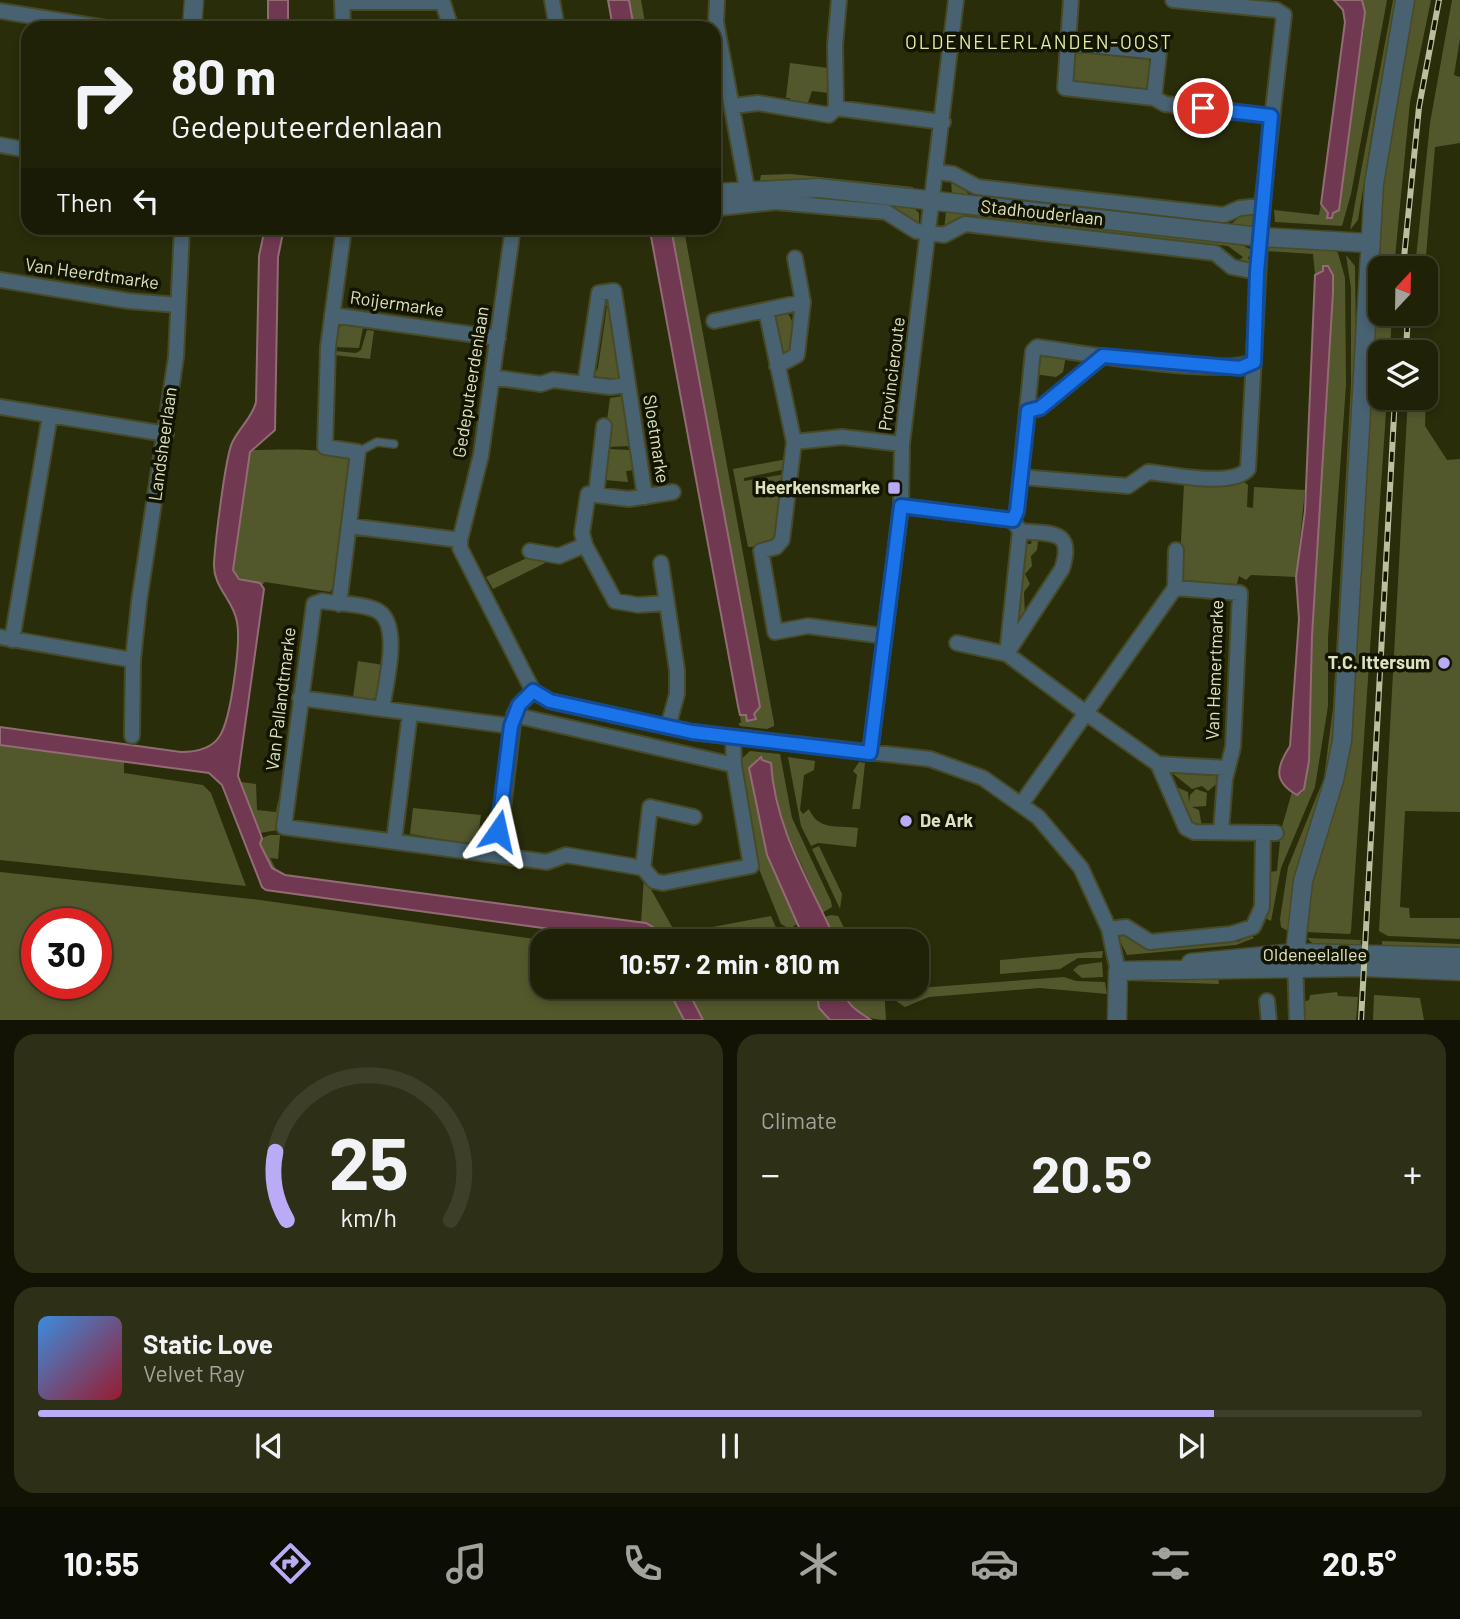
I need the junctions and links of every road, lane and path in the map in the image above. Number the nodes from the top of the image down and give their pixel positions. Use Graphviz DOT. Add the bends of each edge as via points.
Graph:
graph roads {
  1 [pos="194,0"];
  2 [pos="552,0"];
  3 [pos="717,0"];
  4 [pos="839,0"];
  5 [pos="956,0"];
  6 [pos="1071,0"];
  7 [pos="1173,0"];
  8 [pos="1405,0"];
  9 [pos="342,1"];
  10 [pos="442,1"];
  11 [pos="1205,2"];
  12 [pos="0,11"];
  13 [pos="62,21"];
  14 [pos="192,21"];
  15 [pos="343,21"];
  16 [pos="449,21"];
  17 [pos="556,21"];
  18 [pos="716,21"];
  19 [pos="1067,43"];
  20 [pos="721,47"];
  21 [pos="1154,98"];
  22 [pos="733,106"];
  23 [pos="836,108"];
  24 [pos="1271,116"];
  25 [pos="943,122"];
  26 [pos="0,145"];
  27 [pos="21,149"];
  28 [pos="937,172"];
  29 [pos="747,189"];
  30 [pos="721,199"];
  31 [pos="721,201"];
  32 [pos="933,202"];
  33 [pos="1262,206"];
  34 [pos="930,233"];
  35 [pos="182,235"];
  36 [pos="343,235"];
  37 [pos="512,235"];
  38 [pos="1260,237"];
  39 [pos="1369,243"];
  40 [pos="795,258"];
  41 [pos="1257,272"];
  42 [pos="0,279"];
  43 [pos="803,302"];
  44 [pos="178,305"];
  45 [pos="766,310"];
  46 [pos="331,315"];
  47 [pos="713,321"];
  48 [pos="498,338"];
  49 [pos="1103,356"];
  50 [pos="1254,362"];
  51 [pos="777,366"];
  52 [pos="492,377"];
  53 [pos="585,384"];
  54 [pos="628,386"];
  55 [pos="0,407"];
  56 [pos="1028,411"];
  57 [pos="50,415"];
  58 [pos="604,426"];
  59 [pos="166,434"];
  60 [pos="794,442"];
  61 [pos="902,443"];
  62 [pos="394,444"];
  63 [pos="358,452"];
  64 [pos="1021,477"];
  65 [pos="673,492"];
  66 [pos="596,495"];
  67 [pos="645,497"];
  68 [pos="901,506"];
  69 [pos="349,526"];
  70 [pos="1017,526"];
  71 [pos="460,540"];
  72 [pos="585,545"];
  73 [pos="1176,550"];
  74 [pos="530,551"];
  75 [pos="661,563"];
  76 [pos="1175,588"];
  77 [pos="666,603"];
  78 [pos="339,604"];
  79 [pos="884,636"];
  80 [pos="6,638"];
  81 [pos="957,643"];
  82 [pos="1007,654"];
  83 [pos="133,660"];
  84 [pos="533,691"];
  85 [pos="300,698"];
  86 [pos="382,709"];
  87 [pos="410,713"];
  88 [pos="1086,713"];
  89 [pos="512,720"];
  90 [pos="668,727"];
  91 [pos="132,736"];
  92 [pos="733,737"];
  93 [pos="870,753"];
  94 [pos="1158,764"];
  95 [pos="733,765"];
  96 [pos="1227,768"];
  97 [pos="1022,803"];
  98 [pos="694,817"];
  99 [pos="1222,831"];
  100 [pos="394,841"];
  101 [pos="493,853"];
  102 [pos="643,868"];
  103 [pos="1109,929"];
  104 [pos="1460,957"];
  105 [pos="1295,961"];
  106 [pos="1118,971"];
  107 [pos="1460,971"];
  108 [pos="1267,1001"];
  109 [pos="1118,1020"];
  110 [pos="1269,1020"];
  111 [pos="1297,1020"];
  1 -- 14 [label="street"];
  2 -- 17 [label="street"];
  3 -- 18 [label="street"];
  4 -- 23 [label="street"];
  5 -- 25 [label="street, Provincieroute"];
  6 -- 19 [label="street"];
  7 -- 11 [label="street"];
  8 -- 39 [label="street" via="1385,106"];
  9 -- 10 [label="street"];
  9 -- 15 [label="street"];
  10 -- 16 [label="street"];
  11 -- 24 [label="street" via="1276,10 1284,15"];
  12 -- 13 [label="street"];
  19 -- 21 [label="street" via="1065,88"];
  19 -- 21 [label="street" via="1159,52"];
  20 -- 22 [label="street"];
  21 -- 24 [label="street" via="1165,104"];
  22 -- 23 [label="street" via="758,103 829,115"];
  22 -- 29 [label="street"];
  23 -- 25 [label="street"];
  24 -- 33 [label="street"];
  25 -- 28 [label="street, Provincieroute"];
  26 -- 27 [label="street"];
  28 -- 32 [label="street, Provincieroute"];
  28 -- 33 [label="street, Stadhouderlaan" via="953,174 977,187 1224,215"];
  29 -- 30 [label="street, Stadhouderlaan"];
  29 -- 32 [label="street, Stadhouderlaan" via="819,188"];
  31 -- 34 [label="street, Stadhouderlaan" via="886,212 907,227"];
  32 -- 34 [label="street, Provincieroute"];
  32 -- 38 [label="street, Stadhouderlaan"];
  33 -- 38 [label="street"];
  34 -- 41 [label="street, Stadhouderlaan" via="951,234 965,224 1215,253 1232,267"];
  34 -- 61 [label="street, Provincieroute"];
  35 -- 44 [label="street, Landsheerlaan"];
  36 -- 46 [label="street"];
  37 -- 48 [label="street, Gedeputeerdenlaan"];
  38 -- 39 [label="street, Stadhouderlaan"];
  38 -- 41 [label="street"];
  39 -- 105 [label="street" via="1343,732 1335,780 1303,881"];
  40 -- 43 [label="street"];
  41 -- 50 [label="street"];
  42 -- 44 [label="street, Van Heerdtmarke"];
  43 -- 45 [label="street"];
  43 -- 51 [label="street" via="797,355"];
  44 -- 59 [label="street, Landsheerlaan"];
  45 -- 47 [label="street"];
  45 -- 51 [label="street"];
  46 -- 48 [label="street, Roijermarke"];
  46 -- 63 [label="street" via="325,447"];
  48 -- 52 [label="street, Gedeputeerdenlaan"];
  49 -- 50 [label="street" via="1240,368"];
  49 -- 56 [label="street" via="1040,408"];
  49 -- 56 [label="street" via="1037,347"];
  50 -- 64 [label="street" via="1248,469 1244,474 1207,479 1148,472 1128,486"];
  51 -- 60 [label="street"];
  52 -- 53 [label="street, Sloetmarke"];
  52 -- 71 [label="street, Gedeputeerdenlaan" via="481,455"];
  53 -- 54 [label="street, Sloetmarke"];
  53 -- 54 [label="street, Sloetmarke" via="600,293 614,291"];
  54 -- 67 [label="street, Sloetmarke"];
  55 -- 57 [label="street"];
  56 -- 64 [label="street"];
  57 -- 59 [label="street"];
  57 -- 80 [label="street"];
  58 -- 66 [label="street"];
  59 -- 83 [label="street, Landsheerlaan"];
  60 -- 61 [label="street" via="842,437"];
  60 -- 79 [label="street" via="782,540 761,551 775,632 808,626"];
  61 -- 68 [label="street, Provincieroute"];
  62 -- 63 [label="lane" via="377,442"];
  63 -- 69 [label="street"];
  64 -- 70 [label="street"];
  65 -- 67 [label="street, Sloetmarke"];
  66 -- 67 [label="street, Sloetmarke"];
  66 -- 72 [label="street" via="588,494 582,533"];
  68 -- 70 [label="street"];
  68 -- 79 [label="street, Provincieroute"];
  69 -- 71 [label="street"];
  69 -- 78 [label="street"];
  70 -- 82 [label="street"];
  70 -- 82 [label="street" via="1059,536 1067,553 1062,569"];
  71 -- 84 [label="street"];
  72 -- 74 [label="street" via="559,556"];
  72 -- 77 [label="street" via="615,601"];
  73 -- 76 [label="street"];
  75 -- 77 [label="street"];
  76 -- 88 [label="street"];
  76 -- 96 [label="street, Van Hemertmarke" via="1240,593 1233,747"];
  77 -- 90 [label="street" via="677,670 677,694"];
  78 -- 85 [label="street, Van Pallandtmarke" via="314,604"];
  78 -- 86 [label="street" via="376,609 392,635"];
  79 -- 93 [label="street, Provincieroute"];
  80 -- 83 [label="street"];
  81 -- 82 [label="street"];
  82 -- 88 [label="street"];
  83 -- 91 [label="street, Landsheerlaan"];
  84 -- 89 [label="street"];
  84 -- 90 [label="street" via="550,701"];
  85 -- 86 [label="street"];
  85 -- 100 [label="street, Van Pallandtmarke" via="284,827"];
  86 -- 87 [label="street"];
  87 -- 89 [label="street"];
  87 -- 100 [label="street"];
  88 -- 94 [label="street"];
  88 -- 97 [label="street"];
  89 -- 95 [label="street"];
  89 -- 101 [label="street" via="503,809"];
  90 -- 92 [label="street"];
  92 -- 93 [label="street"];
  92 -- 95 [label="street"];
  93 -- 97 [label="street" via="930,759 983,778"];
  94 -- 96 [label="street"];
  94 -- 99 [label="street" via="1186,828"];
  95 -- 102 [label="street, Van Pallandtmarke" via="751,866 663,883 654,881"];
  96 -- 99 [label="street, Van Hemertmarke"];
  97 -- 103 [label="street" via="1056,834 1081,868"];
  98 -- 102 [label="street" via="650,807"];
  99 -- 103 [label="street" via="1270,833 1262,907 1253,927 1231,934 1150,942 1126,926"];
  100 -- 101 [label="street, Van Pallandtmarke"];
  101 -- 102 [label="street, Van Pallandtmarke" via="547,862 566,855"];
  103 -- 106 [label="street"];
  104 -- 105 [label="street, Oldeneelallee"];
  105 -- 106 [label="street, Oldeneelallee" via="1203,960 1171,968"];
  105 -- 107 [label="street, Oldeneelallee"];
  105 -- 111 [label="street"];
  106 -- 109 [label="street"];
  108 -- 110 [label="street"];
}
